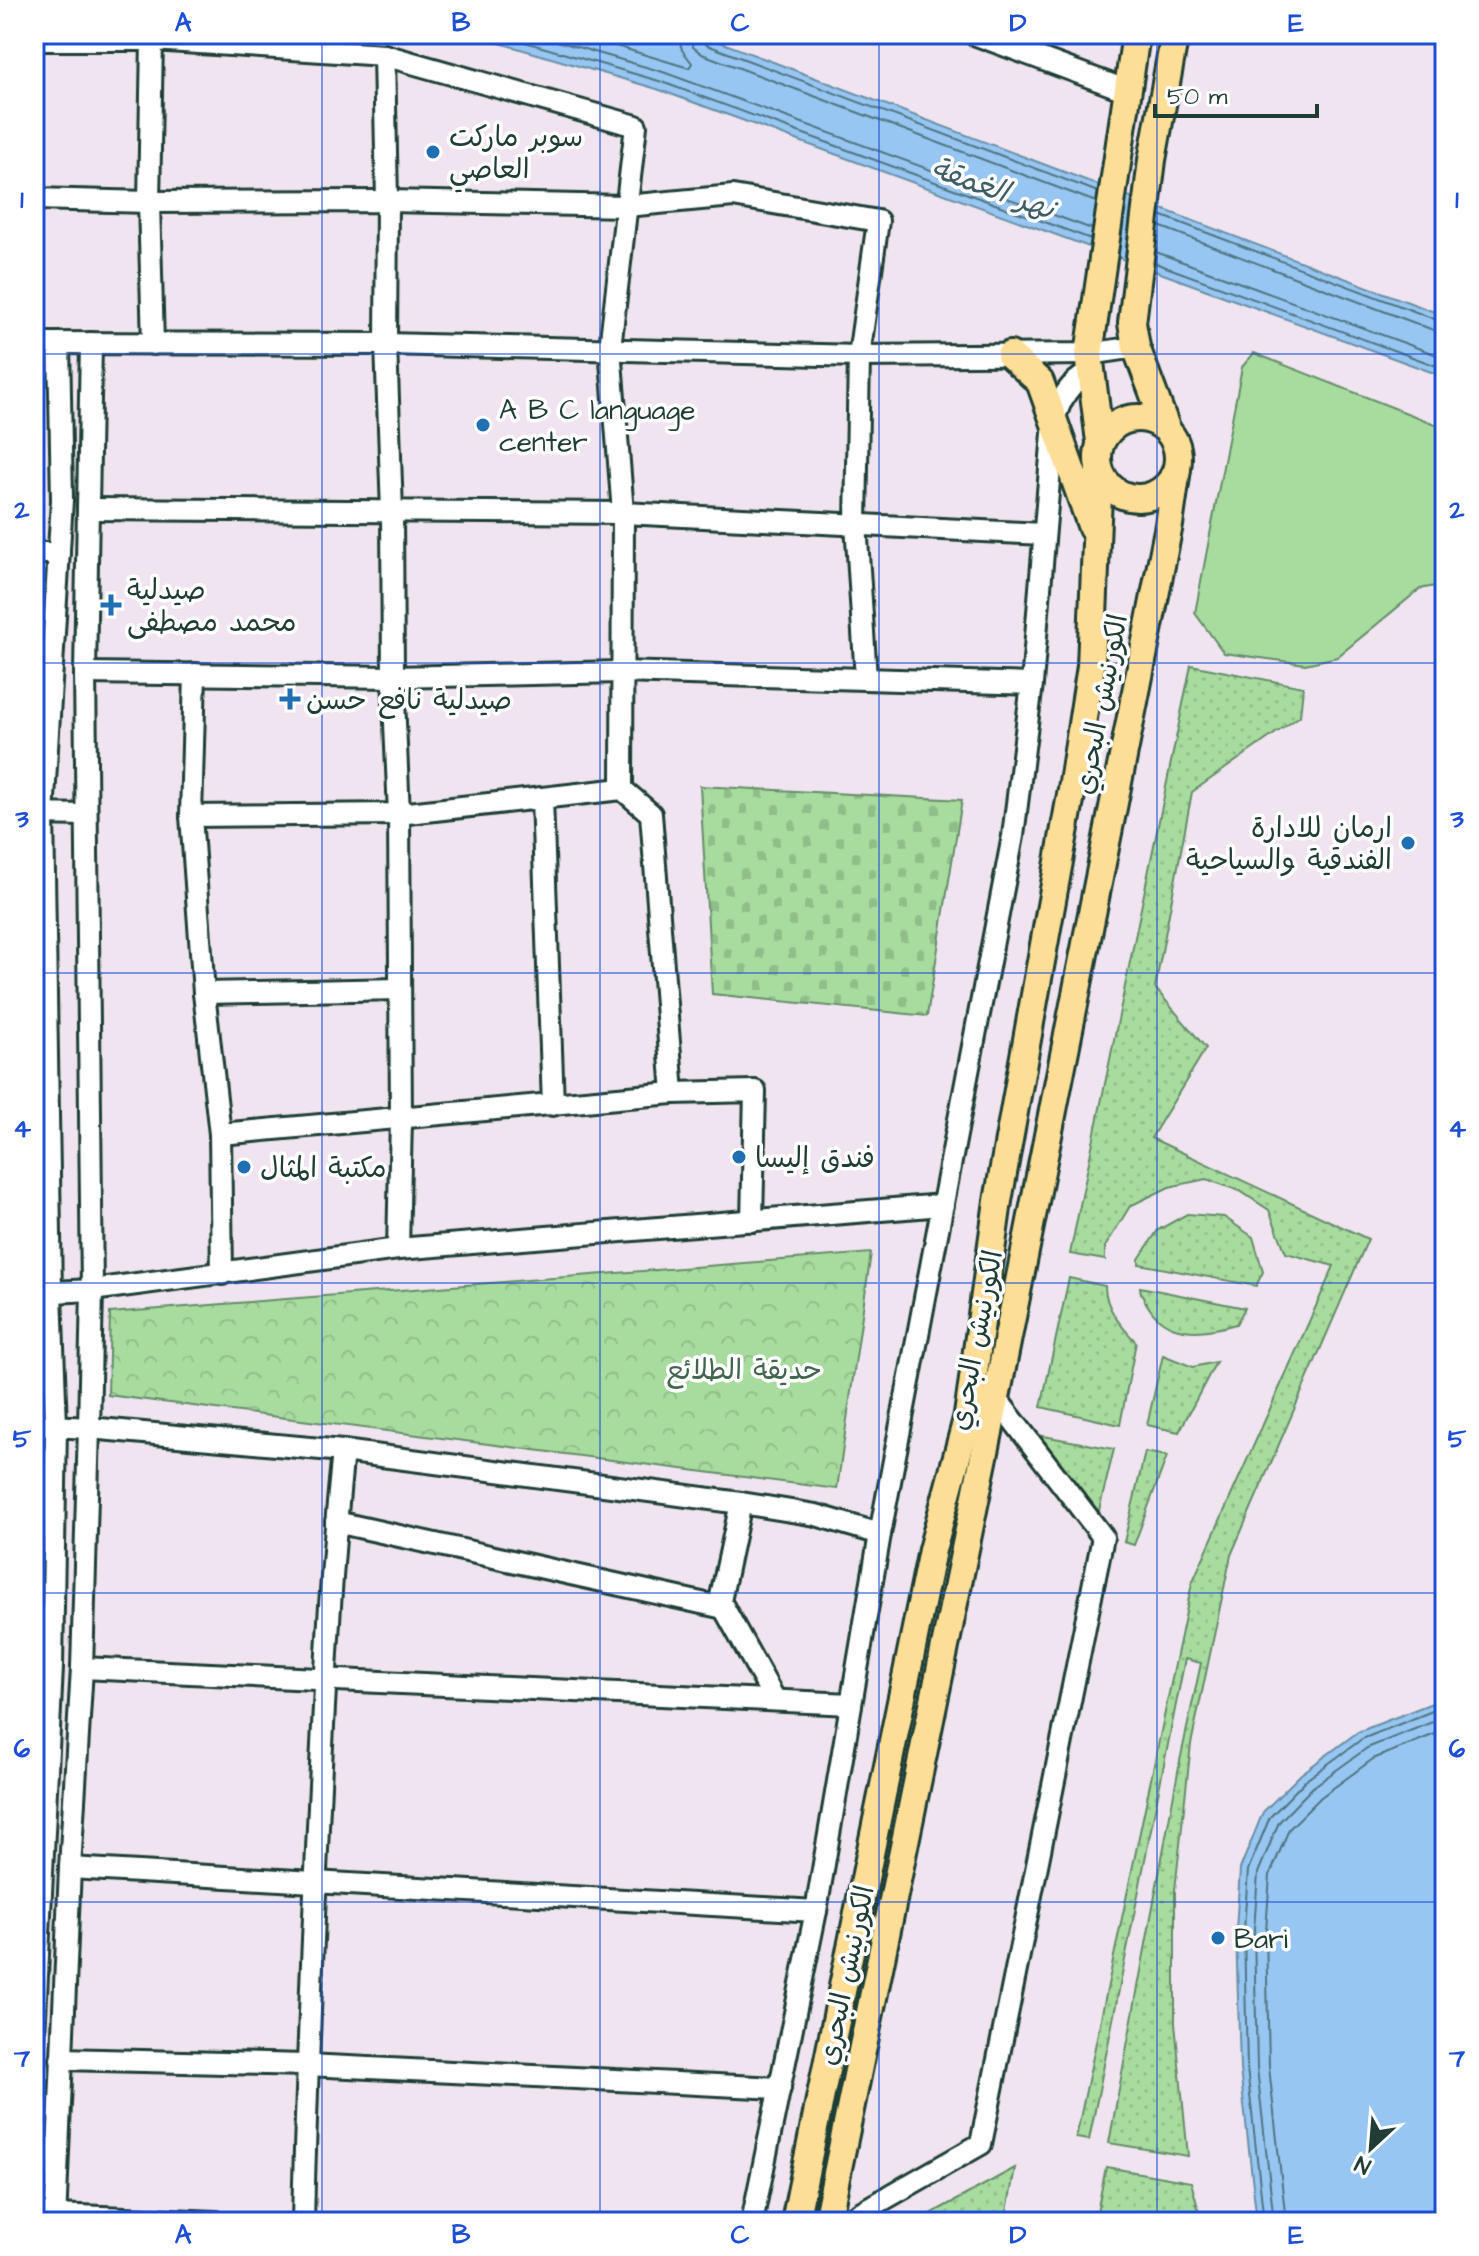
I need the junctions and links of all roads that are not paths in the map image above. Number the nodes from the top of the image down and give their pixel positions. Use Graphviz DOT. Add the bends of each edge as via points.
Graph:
graph roads {
  1 [pos="974,34"];
  2 [pos="1136,34"];
  3 [pos="1175,34"];
  4 [pos="34,40"];
  5 [pos="152,40"];
  6 [pos="384,55"];
  7 [pos="1128,91"];
  8 [pos="34,199"];
  9 [pos="387,201"];
  10 [pos="149,202"];
  11 [pos="626,206"];
  12 [pos="1134,335"];
  13 [pos="34,343"];
  14 [pos="59,343"];
  15 [pos="91,343"];
  16 [pos="153,344"];
  17 [pos="386,344"];
  18 [pos="610,348"];
  19 [pos="1010,355"];
  20 [pos="859,356"];
  21 [pos="1090,363"];
  22 [pos="1054,421"];
  23 [pos="1167,430"];
  24 [pos="1100,442"];
  25 [pos="1177,469"];
  26 [pos="1099,470"];
  27 [pos="88,509"];
  28 [pos="392,512"];
  29 [pos="623,513"];
  30 [pos="856,523"];
  31 [pos="1044,534"];
  32 [pos="1098,546"];
  33 [pos="34,553"];
  34 [pos="59,553"];
  35 [pos="621,672"];
  36 [pos="85,673"];
  37 [pos="195,674"];
  38 [pos="393,677"];
  39 [pos="866,679"];
  40 [pos="1032,684"];
  41 [pos="622,789"];
  42 [pos="542,798"];
  43 [pos="38,814"];
  44 [pos="399,814"];
  45 [pos="86,815"];
  46 [pos="191,816"];
  47 [pos="400,989"];
  48 [pos="204,993"];
  49 [pos="41,1055"];
  50 [pos="673,1093"];
  51 [pos="553,1105"];
  52 [pos="401,1119"];
  53 [pos="220,1134"];
  54 [pos="943,1205"];
  55 [pos="752,1221"];
  56 [pos="398,1249"];
  57 [pos="222,1274"];
  58 [pos="92,1290"];
  59 [pos="43,1293"];
  60 [pos="996,1398"];
  61 [pos="34,1425"];
  62 [pos="56,1426"];
  63 [pos="89,1428"];
  64 [pos="343,1451"];
  65 [pos="741,1503"];
  66 [pos="336,1522"];
  67 [pos="880,1534"];
  68 [pos="724,1608"];
  69 [pos="82,1668"];
  70 [pos="325,1680"];
  71 [pos="775,1700"];
  72 [pos="851,1704"];
  73 [pos="39,1836"];
  74 [pos="70,1868"];
  75 [pos="316,1881"];
  76 [pos="816,1911"];
  77 [pos="34,2037"];
  78 [pos="61,2059"];
  79 [pos="307,2065"];
  80 [pos="780,2088"];
  81 [pos="48,2217"];
  82 [pos="216,2222"];
  83 [pos="303,2222"];
  84 [pos="752,2222"];
  85 [pos="795,2222"];
  86 [pos="827,2222"];
  87 [pos="844,2222"];
  1 -- 7 [label="street"];
  2 -- 7 [label="main road"];
  3 -- 12 [label="main road" via="1152,160"];
  4 -- 5 [label="street"];
  5 -- 6 [label="street"];
  5 -- 10 [label="street"];
  6 -- 9 [label="street"];
  6 -- 11 [label="street" via="636,126"];
  7 -- 21 [label="main road"];
  8 -- 10 [label="street"];
  9 -- 10 [label="street"];
  9 -- 11 [label="street"];
  9 -- 17 [label="street"];
  10 -- 16 [label="street"];
  11 -- 18 [label="street"];
  11 -- 20 [label="street" via="733,196 878,221"];
  12 -- 21 [label="street"];
  12 -- 23 [label="main road"];
  13 -- 14 [label="street"];
  14 -- 15 [label="street"];
  14 -- 34 [label="street"];
  15 -- 16 [label="street"];
  15 -- 27 [label="street"];
  16 -- 17 [label="street"];
  17 -- 18 [label="street"];
  17 -- 28 [label="street"];
  18 -- 20 [label="street"];
  18 -- 29 [label="street"];
  19 -- 20 [label="street"];
  19 -- 21 [label="street"];
  19 -- 22 [label="main road" via="1036,376"];
  20 -- 30 [label="street"];
  21 -- 22 [label="street" via="1069,387"];
  21 -- 24 [label="main road"];
  22 -- 31 [label="street"];
  22 -- 32 [label="main road"];
  23 -- 24 [label="main road" via="1154,421 1123,420"];
  23 -- 25 [label="main road" via="1175,441"];
  24 -- 26 [label="main road"];
  25 -- 26 [label="main road" via="1159,492 1146,497 1117,492"];
  25 -- 60 [label="main road, الكورنيش البحري"];
  26 -- 32 [label="main road, الكورنيش البحري"];
  27 -- 28 [label="street"];
  27 -- 36 [label="street"];
  28 -- 29 [label="street"];
  28 -- 38 [label="street"];
  29 -- 30 [label="street"];
  29 -- 35 [label="street"];
  30 -- 31 [label="street"];
  30 -- 39 [label="street"];
  31 -- 40 [label="street"];
  32 -- 85 [label="main road, الكورنيش البحري" via="1091,666 998,1201 968,1415 932,1550"];
  33 -- 34 [label="street"];
  34 -- 43 [label="street"];
  35 -- 38 [label="street"];
  35 -- 39 [label="street"];
  35 -- 41 [label="street"];
  36 -- 37 [label="street"];
  36 -- 45 [label="street"];
  37 -- 38 [label="street"];
  37 -- 46 [label="street"];
  38 -- 44 [label="street"];
  39 -- 40 [label="street"];
  40 -- 54 [label="street" via="1013,836"];
  41 -- 42 [label="street"];
  41 -- 50 [label="street" via="651,814"];
  42 -- 44 [label="street"];
  42 -- 51 [label="street"];
  43 -- 45 [label="street"];
  43 -- 49 [label="street"];
  44 -- 46 [label="street"];
  44 -- 47 [label="street"];
  45 -- 58 [label="street"];
  46 -- 48 [label="street"];
  47 -- 48 [label="street"];
  47 -- 52 [label="street"];
  48 -- 53 [label="street"];
  49 -- 59 [label="street"];
  50 -- 51 [label="street"];
  50 -- 55 [label="street" via="755,1091"];
  51 -- 52 [label="street"];
  52 -- 53 [label="street"];
  52 -- 56 [label="street"];
  53 -- 57 [label="street"];
  54 -- 55 [label="street"];
  54 -- 67 [label="street"];
  55 -- 56 [label="street"];
  56 -- 57 [label="street"];
  57 -- 58 [label="street"];
  58 -- 59 [label="street"];
  58 -- 63 [label="street"];
  59 -- 62 [label="street"];
  60 -- 86 [label="main road, الكورنيش البحري"];
  60 -- 87 [label="street" via="1103,1537 981,2144"];
  61 -- 62 [label="street"];
  62 -- 63 [label="street"];
  62 -- 73 [label="street" via="52,1667"];
  63 -- 64 [label="street"];
  63 -- 69 [label="street"];
  64 -- 65 [label="street"];
  64 -- 66 [label="street"];
  65 -- 67 [label="street" via="816,1515"];
  65 -- 68 [label="street" via="720,1601"];
  66 -- 68 [label="street"];
  66 -- 70 [label="street"];
  67 -- 72 [label="street"];
  68 -- 71 [label="street"];
  69 -- 70 [label="street"];
  69 -- 74 [label="street"];
  70 -- 71 [label="street"];
  70 -- 75 [label="street"];
  71 -- 72 [label="street"];
  72 -- 76 [label="street"];
  73 -- 77 [label="street"];
  74 -- 75 [label="street"];
  74 -- 78 [label="street"];
  75 -- 76 [label="street"];
  75 -- 79 [label="street"];
  76 -- 80 [label="street"];
  78 -- 79 [label="street"];
  78 -- 81 [label="street"];
  79 -- 80 [label="street"];
  79 -- 83 [label="street"];
  80 -- 84 [label="street"];
  81 -- 82 [label="street"];
}
